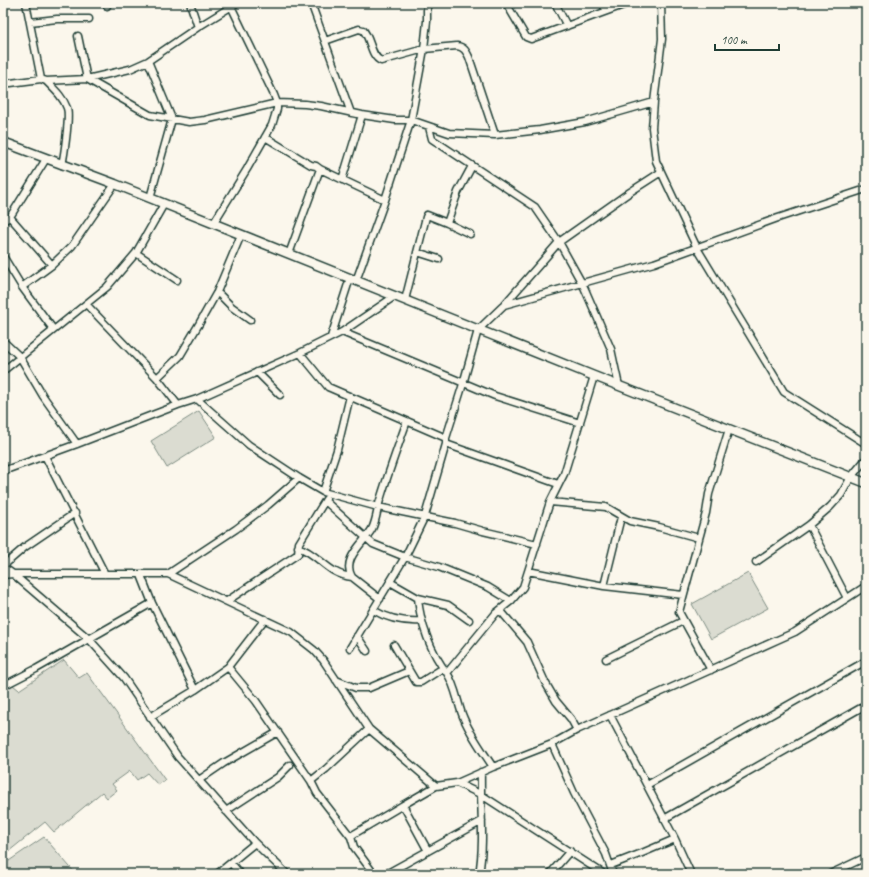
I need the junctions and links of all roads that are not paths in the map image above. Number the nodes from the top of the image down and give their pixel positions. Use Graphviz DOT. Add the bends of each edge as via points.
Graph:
graph roads {
  1 [pos="26,3"];
  2 [pos="190,3"];
  3 [pos="311,3"];
  4 [pos="427,3"];
  5 [pos="506,3"];
  6 [pos="555,3"];
  7 [pos="602,3"];
  8 [pos="629,3"];
  9 [pos="661,3"];
  10 [pos="234,5"];
  11 [pos="606,11"];
  12 [pos="89,19"];
  13 [pos="30,22"];
  14 [pos="567,26"];
  15 [pos="198,27"];
  16 [pos="78,36"];
  17 [pos="325,41"];
  18 [pos="424,49"];
  19 [pos="148,61"];
  20 [pos="87,79"];
  21 [pos="43,80"];
  22 [pos="3,84"];
  23 [pos="277,102"];
  24 [pos="654,102"];
  25 [pos="351,113"];
  26 [pos="362,115"];
  27 [pos="172,119"];
  28 [pos="411,120"];
  29 [pos="429,126"];
  30 [pos="495,135"];
  31 [pos="265,137"];
  32 [pos="3,142"];
  33 [pos="46,159"];
  34 [pos="62,165"];
  35 [pos="472,166"];
  36 [pos="320,170"];
  37 [pos="661,172"];
  38 [pos="342,180"];
  39 [pos="115,184"];
  40 [pos="866,188"];
  41 [pos="150,198"];
  42 [pos="385,200"];
  43 [pos="164,204"];
  44 [pos="10,217"];
  45 [pos="3,222"];
  46 [pos="447,223"];
  47 [pos="213,224"];
  48 [pos="470,234"];
  49 [pos="241,235"];
  50 [pos="559,242"];
  51 [pos="697,248"];
  52 [pos="417,252"];
  53 [pos="136,253"];
  54 [pos="289,254"];
  55 [pos="3,256"];
  56 [pos="439,259"];
  57 [pos="52,265"];
  58 [pos="353,279"];
  59 [pos="177,280"];
  60 [pos="582,284"];
  61 [pos="22,288"];
  62 [pos="217,292"];
  63 [pos="395,296"];
  64 [pos="405,300"];
  65 [pos="86,304"];
  66 [pos="504,305"];
  67 [pos="250,320"];
  68 [pos="53,329"];
  69 [pos="478,330"];
  70 [pos="342,332"];
  71 [pos="331,337"];
  72 [pos="3,341"];
  73 [pos="300,353"];
  74 [pos="20,358"];
  75 [pos="3,371"];
  76 [pos="257,372"];
  77 [pos="594,376"];
  78 [pos="158,378"];
  79 [pos="464,384"];
  80 [pos="619,386"];
  81 [pos="280,395"];
  82 [pos="350,396"];
  83 [pos="197,399"];
  84 [pos="178,405"];
  85 [pos="407,421"];
  86 [pos="580,423"];
  87 [pos="730,429"];
  88 [pos="446,441"];
  89 [pos="77,444"];
  90 [pos="866,444"];
  91 [pos="45,456"];
  92 [pos="866,459"];
  93 [pos="3,471"];
  94 [pos="851,477"];
  95 [pos="299,478"];
  96 [pos="866,483"];
  97 [pos="558,484"];
  98 [pos="325,493"];
  99 [pos="325,501"];
  100 [pos="550,502"];
  101 [pos="378,507"];
  102 [pos="75,513"];
  103 [pos="425,516"];
  104 [pos="621,517"];
  105 [pos="809,525"];
  106 [pos="366,538"];
  107 [pos="699,538"];
  108 [pos="537,544"];
  109 [pos="298,548"];
  110 [pos="405,557"];
  111 [pos="756,562"];
  112 [pos="3,567"];
  113 [pos="528,570"];
  114 [pos="13,574"];
  115 [pos="105,574"];
  116 [pos="141,574"];
  117 [pos="168,574"];
  118 [pos="3,575"];
  119 [pos="352,577"];
  120 [pos="390,582"];
  121 [pos="604,586"];
  122 [pos="866,586"];
  123 [pos="683,595"];
  124 [pos="418,598"];
  125 [pos="847,598"];
  126 [pos="380,599"];
  127 [pos="227,601"];
  128 [pos="511,601"];
  129 [pos="152,603"];
  130 [pos="373,610"];
  131 [pos="500,610"];
  132 [pos="265,619"];
  133 [pos="469,620"];
  134 [pos="422,621"];
  135 [pos="683,621"];
  136 [pos="358,636"];
  137 [pos="89,639"];
  138 [pos="394,645"];
  139 [pos="350,648"];
  140 [pos="367,651"];
  141 [pos="606,659"];
  142 [pos="866,661"];
  143 [pos="228,667"];
  144 [pos="711,670"];
  145 [pos="409,671"];
  146 [pos="445,671"];
  147 [pos="336,680"];
  148 [pos="3,686"];
  149 [pos="195,690"];
  150 [pos="866,705"];
  151 [pos="610,715"];
  152 [pos="150,717"];
  153 [pos="369,729"];
  154 [pos="577,730"];
  155 [pos="278,732"];
  156 [pos="552,744"];
  157 [pos="290,765"];
  158 [pos="493,767"];
  159 [pos="481,772"];
  160 [pos="198,780"];
  161 [pos="310,781"];
  162 [pos="457,783"];
  163 [pos="647,785"];
  164 [pos="436,786"];
  165 [pos="480,794"];
  166 [pos="403,805"];
  167 [pos="226,811"];
  168 [pos="664,818"];
  169 [pos="482,821"];
  170 [pos="351,837"];
  171 [pos="675,838"];
  172 [pos="255,843"];
  173 [pos="428,851"];
  174 [pos="570,851"];
  175 [pos="866,857"];
  176 [pos="231,863"];
  177 [pos="611,865"];
  178 [pos="217,874"];
  179 [pos="240,874"];
  180 [pos="287,874"];
  181 [pos="374,874"];
  182 [pos="386,874"];
  183 [pos="479,874"];
  184 [pos="550,874"];
  185 [pos="604,874"];
  186 [pos="613,874"];
  187 [pos="691,874"];
  188 [pos="830,874"];
  1 -- 13 [label="street"];
  2 -- 15 [label="street"];
  3 -- 17 [label="street"];
  4 -- 18 [label="street"];
  5 -- 14 [label="street" via="528,38"];
  6 -- 14 [label="street"];
  7 -- 11 [label="street"];
  8 -- 11 [label="street"];
  9 -- 24 [label="street" via="662,39"];
  10 -- 15 [label="street"];
  10 -- 23 [label="street"];
  11 -- 14 [label="street"];
  12 -- 13 [label="street"];
  13 -- 21 [label="street"];
  15 -- 19 [label="street"];
  16 -- 20 [label="street"];
  17 -- 18 [label="street" via="359,29 363,30 375,56 381,61"];
  17 -- 25 [label="street"];
  18 -- 28 [label="street"];
  18 -- 30 [label="street" via="457,46 464,48"];
  19 -- 20 [label="street" via="130,69"];
  19 -- 27 [label="street"];
  20 -- 21 [label="street"];
  20 -- 27 [label="street" via="150,115"];
  21 -- 22 [label="street"];
  21 -- 34 [label="street" via="60,94 68,110"];
  23 -- 25 [label="street" via="321,106"];
  23 -- 27 [label="street" via="205,120 190,122"];
  23 -- 31 [label="street" via="275,116"];
  24 -- 30 [label="street" via="586,122"];
  24 -- 37 [label="street" via="652,128 656,161"];
  25 -- 26 [label="street"];
  26 -- 28 [label="street"];
  26 -- 38 [label="street"];
  27 -- 41 [label="street"];
  28 -- 29 [label="street"];
  28 -- 42 [label="street"];
  29 -- 30 [label="street" via="449,133"];
  29 -- 35 [label="street" via="432,139"];
  31 -- 36 [label="street"];
  31 -- 47 [label="street"];
  32 -- 33 [label="main road"];
  33 -- 34 [label="main road"];
  33 -- 44 [label="street"];
  34 -- 39 [label="main road"];
  35 -- 46 [label="street" via="458,192"];
  35 -- 50 [label="street" via="535,207"];
  36 -- 38 [label="street"];
  36 -- 54 [label="street"];
  37 -- 50 [label="street"];
  37 -- 51 [label="street"];
  38 -- 42 [label="street"];
  39 -- 41 [label="main road"];
  39 -- 57 [label="street" via="72,246"];
  40 -- 51 [label="street"];
  41 -- 43 [label="main road"];
  42 -- 58 [label="street"];
  43 -- 47 [label="main road"];
  43 -- 53 [label="street"];
  44 -- 45 [label="street"];
  44 -- 57 [label="street"];
  46 -- 48 [label="street"];
  46 -- 52 [label="street" via="427,215"];
  47 -- 49 [label="main road"];
  49 -- 54 [label="main road"];
  49 -- 62 [label="street"];
  50 -- 60 [label="street"];
  50 -- 66 [label="street"];
  51 -- 60 [label="street"];
  51 -- 90 [label="street" via="784,392"];
  52 -- 56 [label="street"];
  52 -- 64 [label="street"];
  53 -- 59 [label="street"];
  53 -- 65 [label="street" via="107,287"];
  54 -- 58 [label="main road"];
  55 -- 61 [label="street"];
  57 -- 61 [label="street"];
  58 -- 63 [label="main road"];
  58 -- 71 [label="street"];
  60 -- 66 [label="street"];
  60 -- 80 [label="street" via="611,349"];
  61 -- 68 [label="street"];
  62 -- 67 [label="street"];
  62 -- 78 [label="street" via="180,356"];
  63 -- 64 [label="main road"];
  63 -- 70 [label="street"];
  64 -- 69 [label="main road"];
  65 -- 68 [label="street"];
  65 -- 78 [label="street"];
  66 -- 69 [label="street"];
  68 -- 74 [label="street"];
  69 -- 77 [label="main road"];
  69 -- 79 [label="street"];
  70 -- 71 [label="street"];
  70 -- 79 [label="street"];
  71 -- 73 [label="street"];
  72 -- 74 [label="street"];
  73 -- 76 [label="street"];
  73 -- 82 [label="street" via="328,387"];
  74 -- 75 [label="street"];
  74 -- 89 [label="street"];
  76 -- 81 [label="street"];
  76 -- 83 [label="street"];
  77 -- 80 [label="main road"];
  77 -- 86 [label="street"];
  78 -- 84 [label="street"];
  79 -- 86 [label="street"];
  79 -- 88 [label="street"];
  80 -- 87 [label="main road"];
  82 -- 85 [label="street"];
  82 -- 98 [label="street"];
  83 -- 84 [label="street"];
  83 -- 95 [label="street" via="249,445"];
  84 -- 89 [label="street"];
  85 -- 88 [label="street"];
  85 -- 101 [label="street"];
  86 -- 97 [label="street" via="564,474"];
  87 -- 94 [label="main road"];
  87 -- 107 [label="street" via="709,494"];
  88 -- 97 [label="street"];
  88 -- 103 [label="street"];
  89 -- 91 [label="street"];
  91 -- 93 [label="street"];
  91 -- 102 [label="street"];
  92 -- 94 [label="street"];
  94 -- 96 [label="main road"];
  94 -- 105 [label="street" via="841,495"];
  95 -- 98 [label="street"];
  95 -- 117 [label="street" via="268,505"];
  97 -- 100 [label="street"];
  98 -- 99 [label="street"];
  98 -- 101 [label="street"];
  99 -- 106 [label="street"];
  99 -- 109 [label="street"];
  100 -- 104 [label="street" via="606,507"];
  100 -- 108 [label="street"];
  101 -- 103 [label="street"];
  101 -- 106 [label="street" via="376,520"];
  102 -- 112 [label="street" via="25,547"];
  102 -- 115 [label="street"];
  103 -- 108 [label="street"];
  103 -- 110 [label="street"];
  104 -- 107 [label="street"];
  104 -- 121 [label="street"];
  105 -- 111 [label="street"];
  105 -- 125 [label="street"];
  106 -- 110 [label="street" via="373,544"];
  106 -- 119 [label="street" via="350,560"];
  107 -- 123 [label="street"];
  108 -- 113 [label="street"];
  109 -- 119 [label="street" via="311,553 337,574"];
  109 -- 127 [label="street" via="295,557"];
  110 -- 120 [label="street"];
  110 -- 128 [label="street" via="488,586"];
  112 -- 114 [label="street"];
  113 -- 121 [label="street"];
  113 -- 128 [label="street" via="523,587"];
  114 -- 115 [label="street"];
  114 -- 118 [label="street"];
  114 -- 137 [label="street"];
  115 -- 116 [label="street"];
  116 -- 117 [label="street"];
  116 -- 129 [label="street"];
  117 -- 127 [label="street"];
  119 -- 126 [label="street"];
  120 -- 124 [label="street"];
  120 -- 126 [label="street"];
  121 -- 123 [label="street"];
  122 -- 125 [label="street"];
  123 -- 135 [label="street" via="679,612"];
  124 -- 133 [label="street" via="448,605"];
  124 -- 134 [label="street"];
  125 -- 144 [label="street" via="795,632"];
  126 -- 130 [label="street"];
  127 -- 132 [label="street"];
  128 -- 131 [label="street"];
  129 -- 137 [label="street"];
  129 -- 149 [label="street"];
  130 -- 134 [label="street" via="392,619"];
  130 -- 136 [label="street"];
  131 -- 146 [label="street"];
  131 -- 154 [label="street" via="527,642 545,682"];
  132 -- 143 [label="street"];
  132 -- 147 [label="street" via="291,632 314,650"];
  134 -- 146 [label="street"];
  135 -- 141 [label="street"];
  135 -- 144 [label="street"];
  136 -- 139 [label="street"];
  136 -- 140 [label="street"];
  137 -- 148 [label="street"];
  137 -- 152 [label="street" via="124,678"];
  138 -- 145 [label="street"];
  142 -- 163 [label="street"];
  143 -- 149 [label="street"];
  143 -- 155 [label="street"];
  144 -- 151 [label="street"];
  145 -- 146 [label="street" via="419,683"];
  145 -- 147 [label="street" via="369,688 356,688"];
  146 -- 158 [label="street" via="451,680 462,714"];
  147 -- 153 [label="street"];
  149 -- 152 [label="street"];
  150 -- 168 [label="street"];
  151 -- 154 [label="street"];
  151 -- 163 [label="street"];
  152 -- 160 [label="street"];
  153 -- 161 [label="street"];
  153 -- 164 [label="street"];
  154 -- 156 [label="street"];
  155 -- 160 [label="street"];
  155 -- 161 [label="street"];
  156 -- 158 [label="street"];
  156 -- 177 [label="street"];
  157 -- 167 [label="street" via="278,777"];
  158 -- 159 [label="street"];
  159 -- 162 [label="street"];
  159 -- 165 [label="street"];
  160 -- 167 [label="street"];
  161 -- 170 [label="street"];
  162 -- 164 [label="street"];
  162 -- 165 [label="street"];
  163 -- 168 [label="street"];
  164 -- 166 [label="street"];
  165 -- 169 [label="street"];
  165 -- 174 [label="street"];
  166 -- 170 [label="street"];
  166 -- 173 [label="street"];
  167 -- 172 [label="street"];
  168 -- 171 [label="street"];
  169 -- 173 [label="street"];
  169 -- 183 [label="street"];
  170 -- 181 [label="street" via="354,847"];
  171 -- 177 [label="street"];
  171 -- 187 [label="street"];
  172 -- 176 [label="street"];
  172 -- 180 [label="street"];
  173 -- 182 [label="street"];
  174 -- 184 [label="street"];
  174 -- 185 [label="street"];
  175 -- 188 [label="street"];
  176 -- 178 [label="street"];
  176 -- 179 [label="street"];
  177 -- 186 [label="street"];
}
